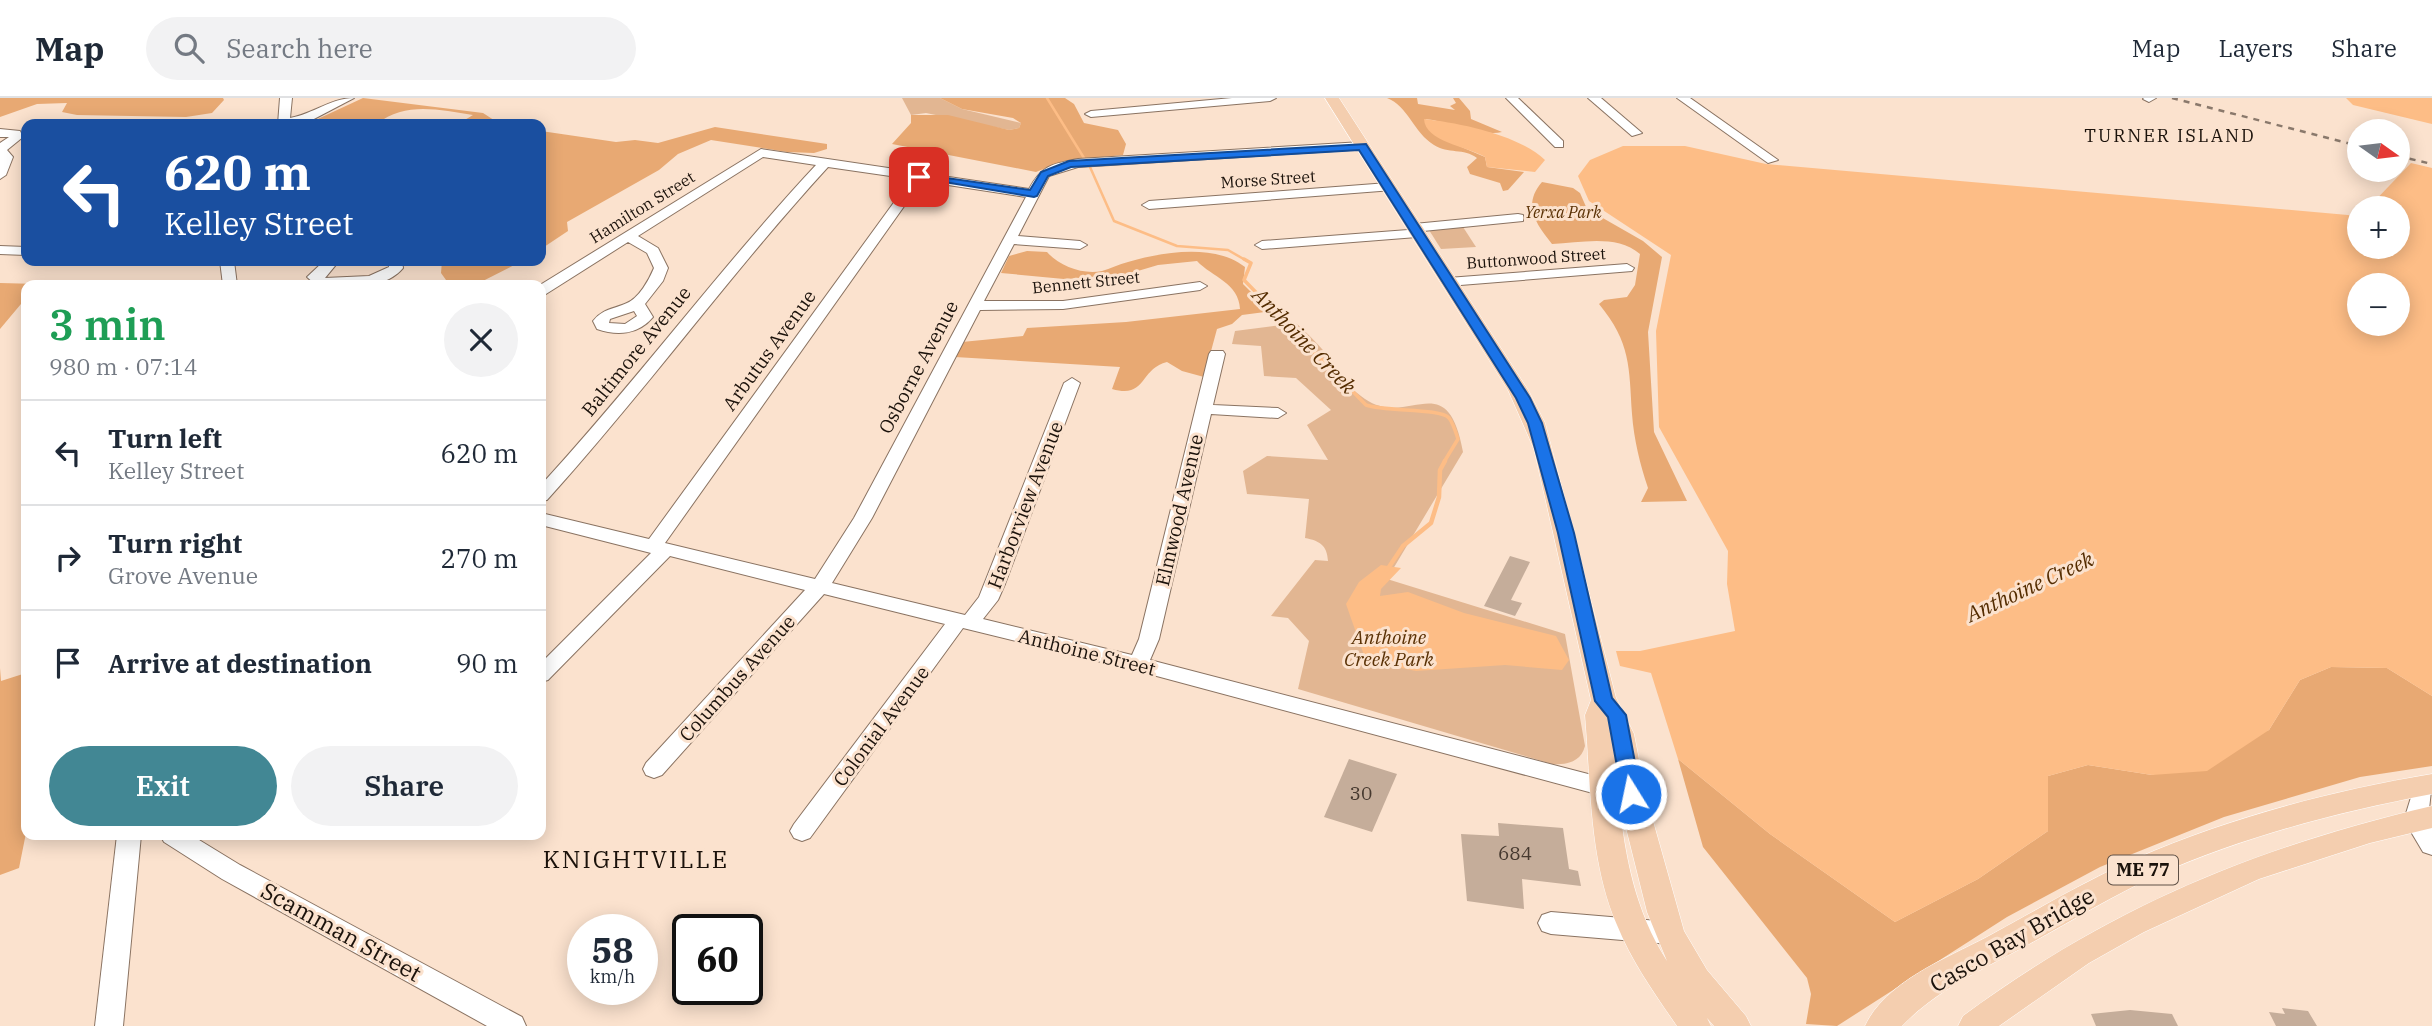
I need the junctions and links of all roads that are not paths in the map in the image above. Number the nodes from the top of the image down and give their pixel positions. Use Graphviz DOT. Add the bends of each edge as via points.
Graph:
graph roads {
  1 [pos="286,98"];
  2 [pos="348,98"];
  3 [pos="1270,98"];
  4 [pos="1332,98"];
  5 [pos="1512,98"];
  6 [pos="1594,98"];
  7 [pos="1684,98"];
  8 [pos="1091,114"];
  9 [pos="285,119"];
  10 [pos="303,119"];
  11 [pos="1636,133"];
  12 [pos="0,134"];
  13 [pos="1559,144"];
  14 [pos="1362,146"];
  15 [pos="0,150"];
  16 [pos="1772,160"];
  17 [pos="826,162"];
  18 [pos="0,175"];
  19 [pos="919,177"];
  20 [pos="1388,187"];
  21 [pos="1034,194"];
  22 [pos="1149,205"];
  23 [pos="1518,218"];
  24 [pos="1416,231"];
  25 [pos="627,236"];
  26 [pos="1010,240"];
  27 [pos="1080,245"];
  28 [pos="1262,245"];
  29 [pos="0,250"];
  30 [pos="21,251"];
  31 [pos="326,266"];
  32 [pos="396,266"];
  33 [pos="1627,268"];
  34 [pos="318,280"];
  35 [pos="369,280"];
  36 [pos="1448,282"];
  37 [pos="1200,286"];
  38 [pos="546,288"];
  39 [pos="636,304"];
  40 [pos="975,306"];
  41 [pos="1217,354"];
  42 [pos="1072,383"];
  43 [pos="1204,409"];
  44 [pos="1278,413"];
  45 [pos="546,490"];
  46 [pos="546,520"];
  47 [pos="659,549"];
  48 [pos="820,586"];
  49 [pos="964,622"];
  50 [pos="1138,664"];
  51 [pos="546,670"];
  52 [pos="654,769"];
  53 [pos="2432,784"];
  54 [pos="2432,790"];
  55 [pos="1619,791"];
  56 [pos="2427,828"];
  57 [pos="802,831"];
  58 [pos="128,840"];
  59 [pos="180,840"];
  60 [pos="1551,923"];
  61 [pos="1633,929"];
  62 [pos="1670,933"];
  63 [pos="1879,1025"];
  64 [pos="109,1026"];
  65 [pos="512,1026"];
  66 [pos="1695,1026"];
  67 [pos="1735,1026"];
  68 [pos="1974,1026"];
  1 -- 9 [label="street"];
  2 -- 10 [label="street"];
  3 -- 8 [label="street"];
  4 -- 14 [label="main road"];
  5 -- 13 [label="street"];
  6 -- 11 [label="street"];
  7 -- 16 [label="street"];
  12 -- 15 [label="street" via="17,137"];
  14 -- 20 [label="main road"];
  14 -- 21 [label="street, Osborne Avenue" via="1078,163 1053,168 1042,177"];
  15 -- 18 [label="street" via="7,157"];
  17 -- 19 [label="street"];
  17 -- 25 [label="street, Hamilton Street" via="761,153"];
  17 -- 45 [label="street, Baltimore Avenue" via="761,231"];
  19 -- 21 [label="street"];
  19 -- 47 [label="street, Arbutus Avenue"];
  20 -- 22 [label="street, Morse Street"];
  20 -- 24 [label="main road"];
  21 -- 26 [label="street, Osborne Avenue"];
  23 -- 24 [label="street"];
  24 -- 28 [label="street"];
  24 -- 36 [label="main road"];
  25 -- 38 [label="street, Hamilton Street"];
  25 -- 39 [label="street" via="653,251 661,268 653,286"];
  26 -- 27 [label="street"];
  26 -- 40 [label="street, Osborne Avenue"];
  29 -- 30 [label="street"];
  31 -- 34 [label="street" via="314,277"];
  32 -- 35 [label="street" via="390,274"];
  33 -- 36 [label="street, Buttonwood Street"];
  36 -- 55 [label="main road" via="1535,423 1566,533 1604,701 1617,715"];
  37 -- 40 [label="street, Bennett Street" via="1075,303"];
  40 -- 48 [label="street, Osborne Avenue" via="863,518"];
  41 -- 43 [label="street, Elmwood Avenue"];
  42 -- 49 [label="street, Harborview Avenue" via="988,600"];
  43 -- 44 [label="street"];
  43 -- 50 [label="street, Elmwood Avenue" via="1149,639"];
  46 -- 47 [label="street, Anthoine Street"];
  47 -- 48 [label="street, Anthoine Street"];
  47 -- 51 [label="street, Arbutus Avenue"];
  48 -- 49 [label="street, Anthoine Street"];
  48 -- 52 [label="street, Columbus Avenue"];
  49 -- 50 [label="street, Anthoine Street"];
  49 -- 57 [label="street, Colonial Avenue"];
  50 -- 55 [label="street, Anthoine Street"];
  53 -- 63 [label="main road, Casco Bay Bridge / ME 77" via="2282,820 2151,866 1962,963"];
  54 -- 56 [label="street" via="2420,800"];
  55 -- 61 [label="main road" via="1614,861"];
  55 -- 62 [label="main road"];
  56 -- 68 [label="main road, ME 77" via="2354,835 2280,859 2165,906 2058,965"];
  58 -- 64 [label="street"];
  59 -- 65 [label="street, Scamman Street"];
  60 -- 61 [label="street"];
  61 -- 62 [label="street"];
  61 -- 66 [label="main road"];
  62 -- 67 [label="main road" via="1693,976"];
}
